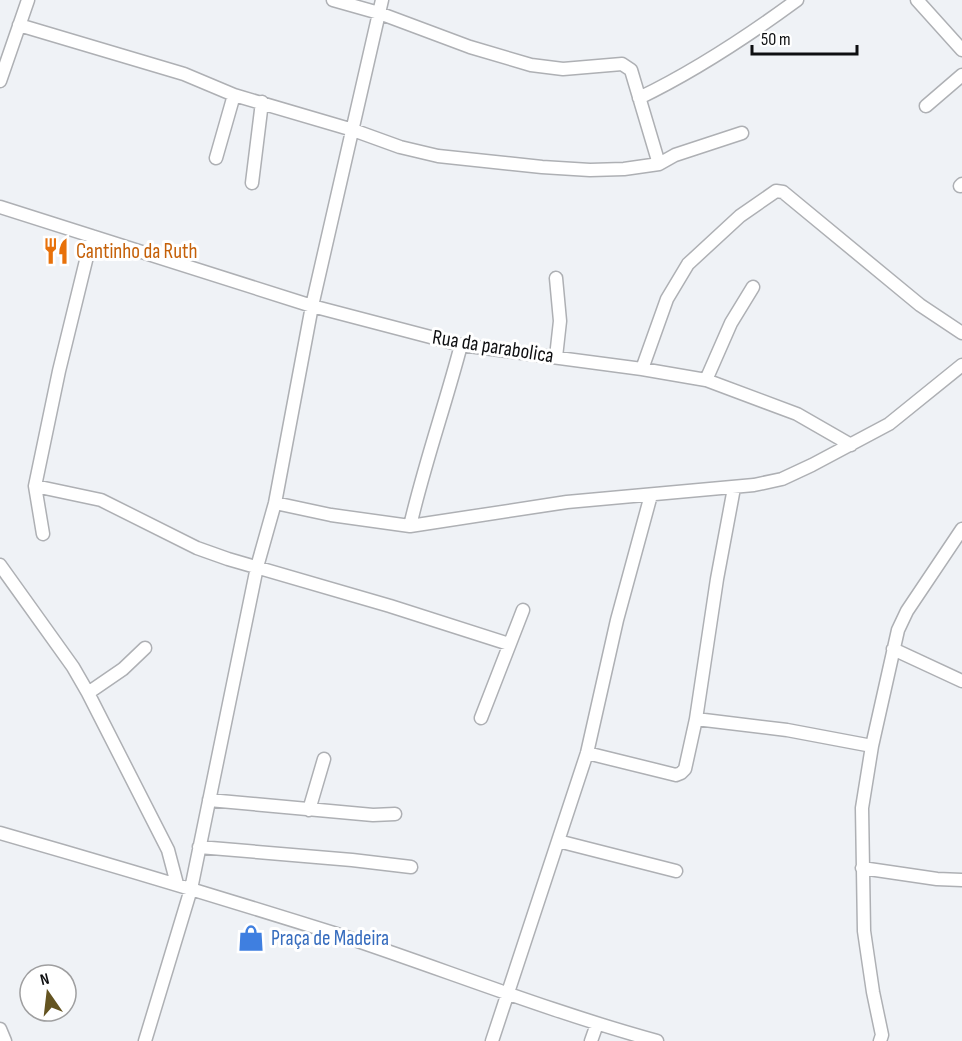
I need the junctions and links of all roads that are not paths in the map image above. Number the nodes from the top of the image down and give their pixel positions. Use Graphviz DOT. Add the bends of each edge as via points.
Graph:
graph roads {
  1 [pos="28,0"];
  2 [pos="333,0"];
  3 [pos="382,0"];
  4 [pos="797,0"];
  5 [pos="917,0"];
  6 [pos="379,13"];
  7 [pos="19,25"];
  8 [pos="962,50"];
  9 [pos="962,75"];
  10 [pos="0,81"];
  11 [pos="234,95"];
  12 [pos="639,98"];
  13 [pos="262,102"];
  14 [pos="927,106"];
  15 [pos="353,130"];
  16 [pos="742,134"];
  17 [pos="216,158"];
  18 [pos="658,164"];
  19 [pos="252,183"];
  20 [pos="0,207"];
  21 [pos="92,236"];
  22 [pos="556,278"];
  23 [pos="753,287"];
  24 [pos="312,306"];
  25 [pos="962,333"];
  26 [pos="460,345"];
  27 [pos="556,357"];
  28 [pos="962,365"];
  29 [pos="642,369"];
  30 [pos="706,380"];
  31 [pos="851,445"];
  32 [pos="35,486"];
  33 [pos="734,488"];
  34 [pos="651,495"];
  35 [pos="275,503"];
  36 [pos="410,526"];
  37 [pos="962,529"];
  38 [pos="43,534"];
  39 [pos="0,565"];
  40 [pos="258,567"];
  41 [pos="523,610"];
  42 [pos="509,644"];
  43 [pos="145,648"];
  44 [pos="893,649"];
  45 [pos="962,681"];
  46 [pos="88,693"];
  47 [pos="481,718"];
  48 [pos="696,719"];
  49 [pos="872,746"];
  50 [pos="587,753"];
  51 [pos="324,759"];
  52 [pos="209,800"];
  53 [pos="309,810"];
  54 [pos="395,814"];
  55 [pos="0,833"];
  56 [pos="558,842"];
  57 [pos="200,847"];
  58 [pos="411,867"];
  59 [pos="862,868"];
  60 [pos="676,871"];
  61 [pos="962,880"];
  62 [pos="177,884"];
  63 [pos="191,889"];
  64 [pos="508,994"];
  65 [pos="597,1024"];
  66 [pos="0,1029"];
  67 [pos="5,1041"];
  68 [pos="145,1041"];
  69 [pos="492,1041"];
  70 [pos="591,1041"];
  71 [pos="657,1041"];
  72 [pos="880,1041"];
  1 -- 7 [label="street"];
  2 -- 6 [label="street"];
  3 -- 6 [label="street"];
  4 -- 12 [label="street" via="755,31"];
  5 -- 8 [label="street"];
  6 -- 12 [label="street" via="531,65 563,69 622,64 631,70"];
  6 -- 15 [label="street"];
  7 -- 10 [label="street"];
  7 -- 11 [label="street" via="184,74"];
  9 -- 14 [label="street"];
  11 -- 13 [label="street"];
  11 -- 17 [label="street"];
  12 -- 18 [label="street"];
  13 -- 15 [label="street"];
  13 -- 19 [label="street"];
  15 -- 18 [label="street" via="400,147 472,160 590,170"];
  15 -- 24 [label="street"];
  16 -- 18 [label="street"];
  20 -- 21 [label="street, Rua da parabolica"];
  21 -- 24 [label="street, Rua da parabolica"];
  21 -- 32 [label="street"];
  22 -- 27 [label="street" via="560,321"];
  23 -- 30 [label="street" via="731,323"];
  24 -- 26 [label="street, Rua da parabolica"];
  24 -- 35 [label="street"];
  25 -- 29 [label="street" via="920,305 783,192 776,191 740,216 688,264 668,299"];
  26 -- 27 [label="street, Rua da parabolica"];
  26 -- 36 [label="street"];
  27 -- 29 [label="street, Rua da parabolica"];
  28 -- 31 [label="street" via="889,424"];
  29 -- 30 [label="street, Rua da parabolica"];
  30 -- 31 [label="street, Rua da parabolica" via="797,414"];
  31 -- 33 [label="street" via="782,479"];
  32 -- 38 [label="street"];
  32 -- 40 [label="street" via="101,500 196,548"];
  33 -- 34 [label="street"];
  33 -- 48 [label="street"];
  34 -- 36 [label="street" via="567,502"];
  34 -- 50 [label="street"];
  35 -- 36 [label="street"];
  35 -- 40 [label="street"];
  37 -- 44 [label="street" via="907,611"];
  39 -- 46 [label="street"];
  40 -- 42 [label="street"];
  40 -- 52 [label="street"];
  41 -- 42 [label="street"];
  42 -- 47 [label="street"];
  43 -- 46 [label="street"];
  44 -- 45 [label="street"];
  44 -- 49 [label="street"];
  46 -- 62 [label="street" via="168,850"];
  48 -- 49 [label="street" via="788,730"];
  48 -- 50 [label="street" via="685,769 676,775"];
  49 -- 59 [label="street" via="862,808"];
  50 -- 56 [label="street"];
  51 -- 53 [label="street"];
  52 -- 53 [label="street"];
  52 -- 57 [label="street"];
  53 -- 54 [label="street"];
  55 -- 62 [label="street"];
  56 -- 60 [label="street"];
  56 -- 64 [label="street"];
  57 -- 58 [label="street"];
  57 -- 63 [label="street"];
  59 -- 61 [label="street"];
  59 -- 72 [label="street" via="864,931 879,1012"];
  62 -- 63 [label="street"];
  63 -- 64 [label="street"];
  63 -- 68 [label="street"];
  64 -- 65 [label="street"];
  64 -- 69 [label="street"];
  65 -- 70 [label="street"];
  65 -- 71 [label="street"];
  66 -- 67 [label="street"];
}
